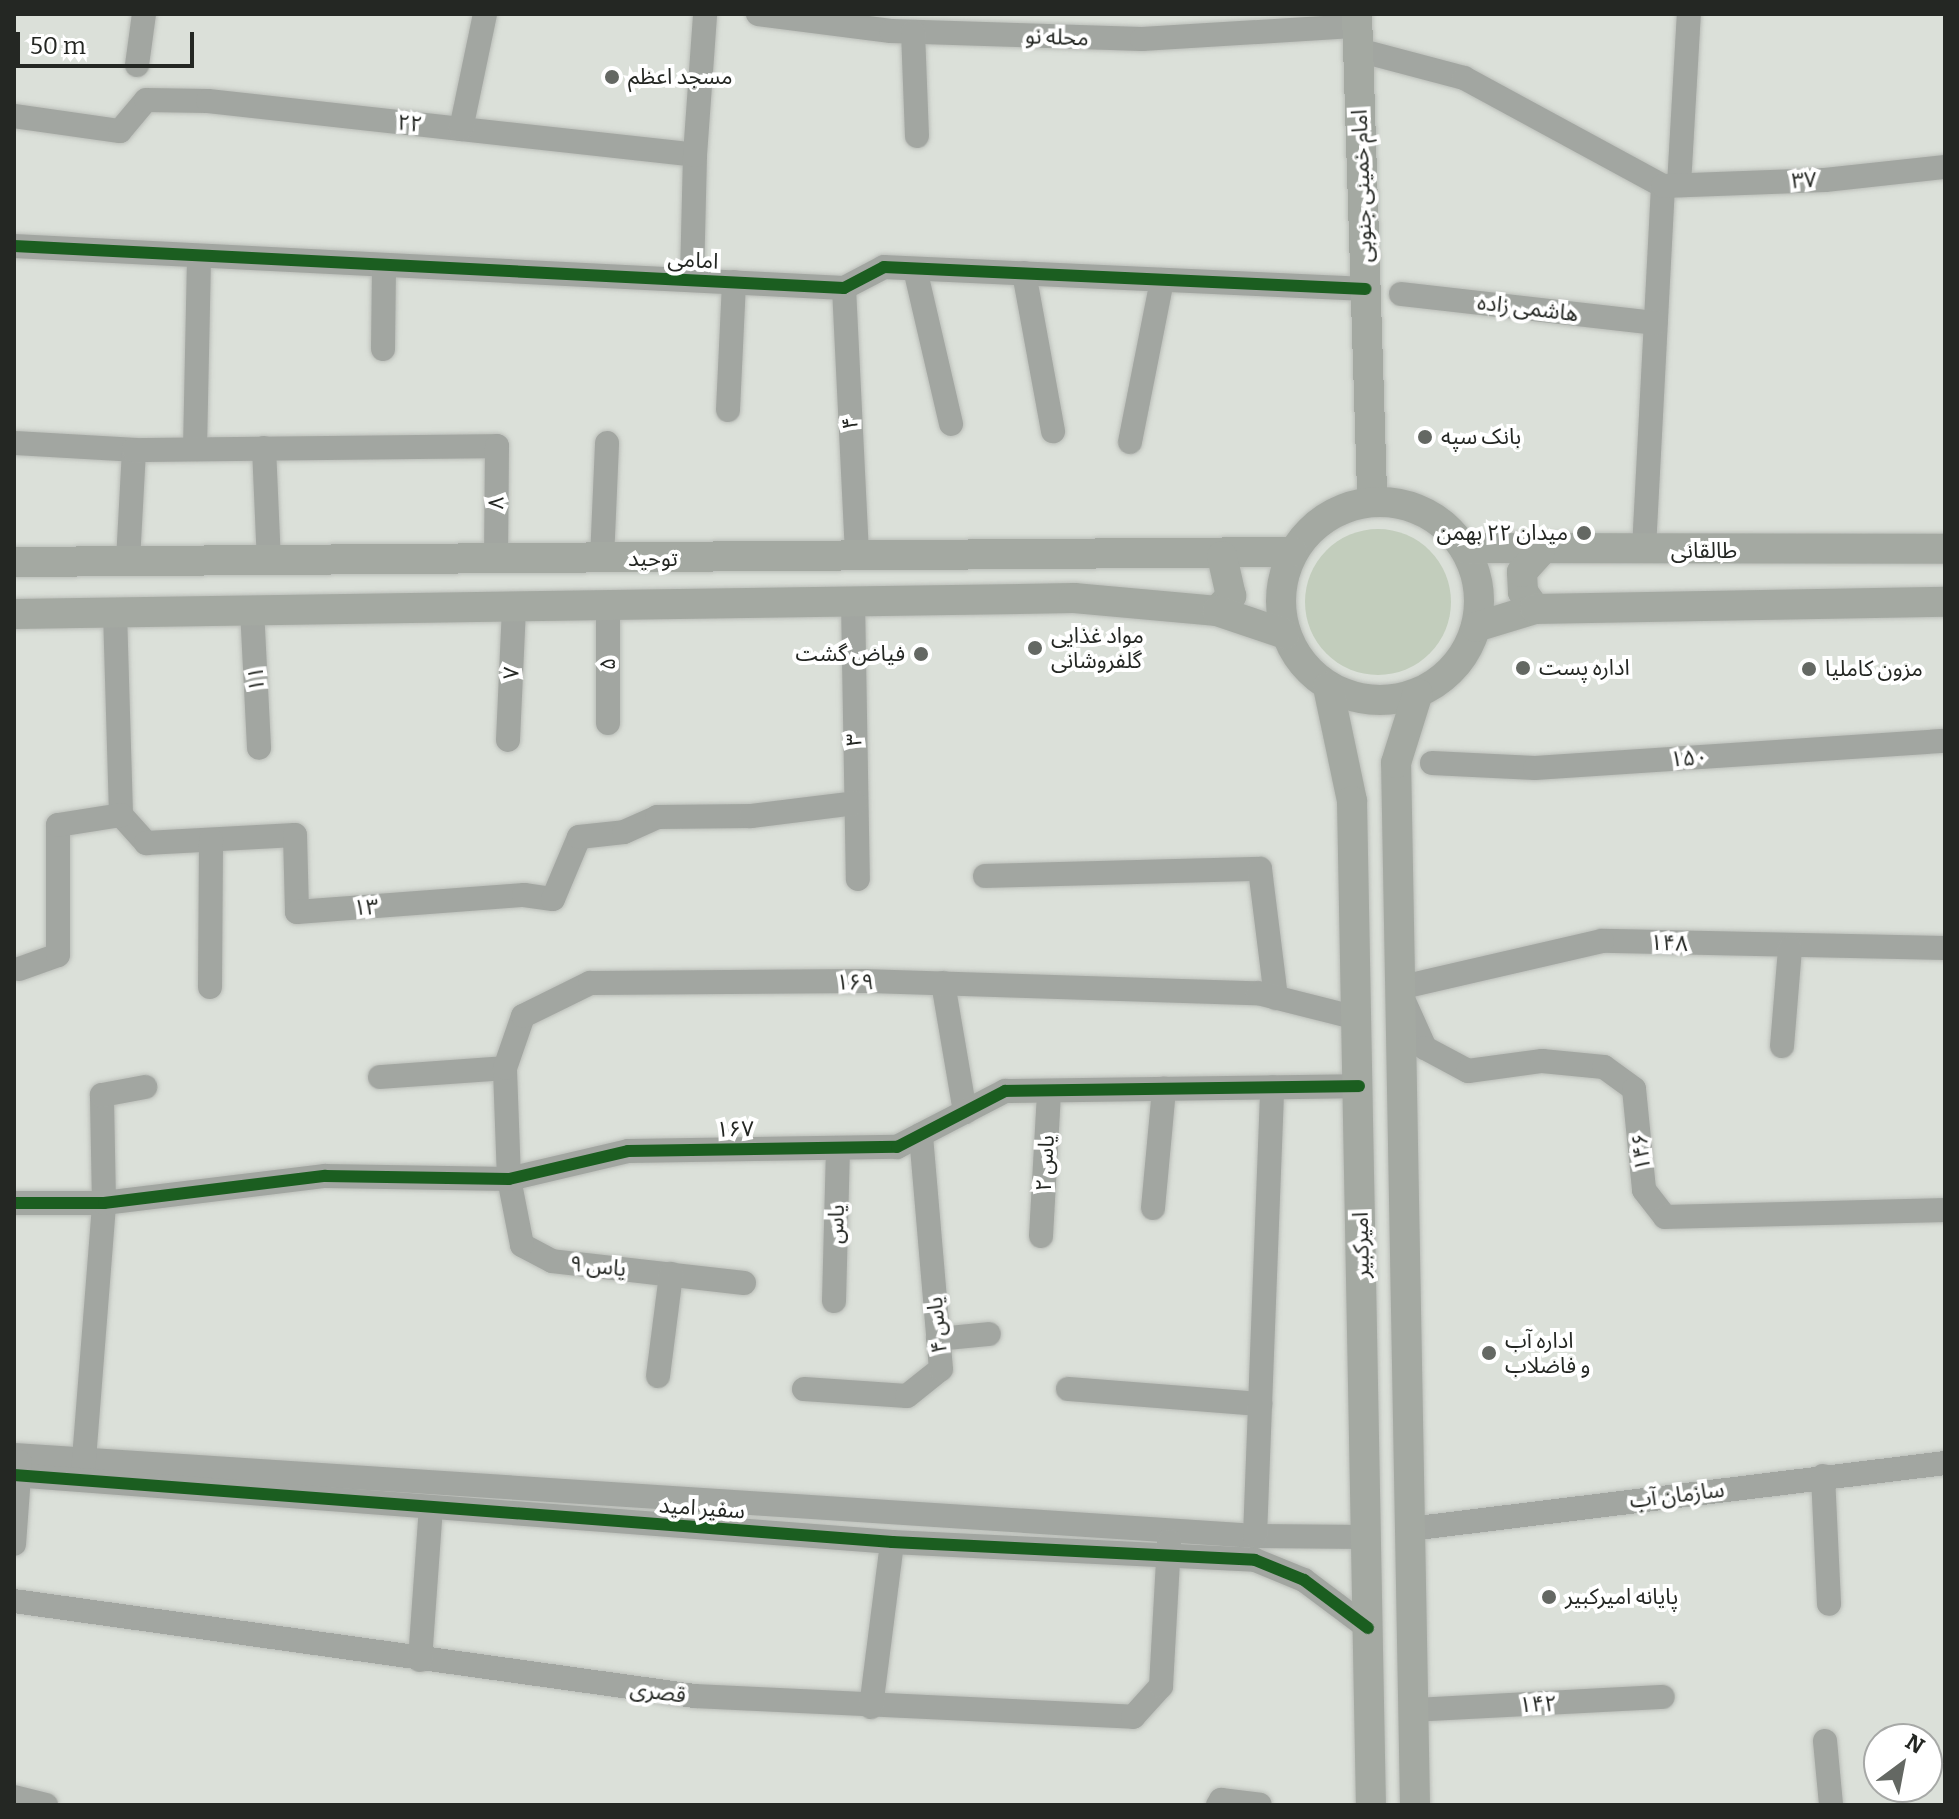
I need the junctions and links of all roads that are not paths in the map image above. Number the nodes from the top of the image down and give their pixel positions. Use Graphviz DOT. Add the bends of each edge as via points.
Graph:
graph roads {
  1 [pos="144,14"];
  2 [pos="485,14"];
  3 [pos="705,14"];
  4 [pos="758,14"];
  5 [pos="1689,14"];
  6 [pos="1181,25"];
  7 [pos="924,26"];
  8 [pos="1358,30"];
  9 [pos="137,65"];
  10 [pos="14,116"];
  11 [pos="461,129"];
  12 [pos="917,136"];
  13 [pos="695,155"];
  14 [pos="1945,167"];
  15 [pos="1671,185"];
  16 [pos="14,246"];
  17 [pos="199,256"];
  18 [pos="384,266"];
  19 [pos="915,269"];
  20 [pos="1024,273"];
  21 [pos="692,280"];
  22 [pos="1162,280"];
  23 [pos="734,282"];
  24 [pos="844,288"];
  25 [pos="1365,289"];
  26 [pos="1401,294"];
  27 [pos="1655,323"];
  28 [pos="383,349"];
  29 [pos="728,410"];
  30 [pos="951,424"];
  31 [pos="1053,431"];
  32 [pos="1130,442"];
  33 [pos="14,443"];
  34 [pos="607,443"];
  35 [pos="264,448"];
  36 [pos="195,449"];
  37 [pos="134,450"];
  38 [pos="1372,502"];
  39 [pos="1464,548"];
  40 [pos="1945,549"];
  41 [pos="1644,551"];
  42 [pos="1293,552"];
  43 [pos="1540,552"];
  44 [pos="1222,556"];
  45 [pos="857,558"];
  46 [pos="602,559"];
  47 [pos="496,560"];
  48 [pos="128,561"];
  49 [pos="260,561"];
  50 [pos="14,562"];
  51 [pos="853,601"];
  52 [pos="1945,602"];
  53 [pos="608,605"];
  54 [pos="514,607"];
  55 [pos="252,609"];
  56 [pos="1535,609"];
  57 [pos="1217,611"];
  58 [pos="115,612"];
  59 [pos="14,614"];
  60 [pos="1476,627"];
  61 [pos="1285,634"];
  62 [pos="1328,687"];
  63 [pos="1418,693"];
  64 [pos="608,723"];
  65 [pos="508,740"];
  66 [pos="1945,741"];
  67 [pos="259,748"];
  68 [pos="1396,763"];
  69 [pos="1432,763"];
  70 [pos="1347,766"];
  71 [pos="855,803"];
  72 [pos="121,815"];
  73 [pos="211,840"];
  74 [pos="985,876"];
  75 [pos="858,879"];
  76 [pos="1790,948"];
  77 [pos="1945,948"];
  78 [pos="19,969"];
  79 [pos="943,983"];
  80 [pos="210,987"];
  81 [pos="1398,988"];
  82 [pos="1276,998"];
  83 [pos="1357,1018"];
  84 [pos="1782,1046"];
  85 [pos="505,1068"];
  86 [pos="380,1077"];
  87 [pos="1359,1086"];
  88 [pos="145,1087"];
  89 [pos="1272,1087"];
  90 [pos="1164,1089"];
  91 [pos="1049,1091"];
  92 [pos="965,1112"];
  93 [pos="921,1135"];
  94 [pos="838,1148"];
  95 [pos="509,1179"];
  96 [pos="14,1203"];
  97 [pos="104,1203"];
  98 [pos="1153,1208"];
  99 [pos="1945,1210"];
  100 [pos="1041,1236"];
  101 [pos="671,1274"];
  102 [pos="744,1283"];
  103 [pos="834,1301"];
  104 [pos="989,1334"];
  105 [pos="938,1339"];
  106 [pos="658,1376"];
  107 [pos="804,1389"];
  108 [pos="1068,1389"];
  109 [pos="1260,1404"];
  110 [pos="1945,1463"];
  111 [pos="17,1465"];
  112 [pos="84,1468"];
  113 [pos="1823,1476"];
  114 [pos="431,1508"];
  115 [pos="1410,1529"];
  116 [pos="1255,1536"];
  117 [pos="1367,1537"];
  118 [pos="892,1542"];
  119 [pos="1169,1542"];
  120 [pos="14,1544"];
  121 [pos="14,1601"];
  122 [pos="1829,1604"];
  123 [pos="1368,1628"];
  124 [pos="420,1660"];
  125 [pos="1663,1697"];
  126 [pos="871,1707"];
  127 [pos="1413,1710"];
  128 [pos="1825,1741"];
  129 [pos="14,1797"];
  130 [pos="46,1805"];
  131 [pos="1218,1805"];
  132 [pos="1260,1805"];
  133 [pos="1371,1805"];
  134 [pos="1415,1805"];
  135 [pos="1831,1805"];
  1 -- 9 [label="street"];
  2 -- 11 [label="street"];
  3 -- 13 [label="street"];
  4 -- 7 [label="street, محله نو"];
  5 -- 15 [label="street"];
  6 -- 7 [label="street, محله نو"];
  6 -- 8 [label="street, محله نو"];
  7 -- 12 [label="street"];
  8 -- 15 [label="street, محله نو" via="1464,78"];
  8 -- 25 [label="main road, امام خمینی جنوبی"];
  10 -- 11 [label="street, ۲۲" via="120,131 146,100 208,101"];
  11 -- 13 [label="street, ۲۲"];
  13 -- 21 [label="street"];
  14 -- 15 [label="street, ۳۷" via="1825,180"];
  15 -- 27 [label="street"];
  16 -- 17 [label="street, امامی"];
  17 -- 18 [label="street, امامی"];
  17 -- 36 [label="street"];
  18 -- 21 [label="street, امامی"];
  18 -- 28 [label="street"];
  19 -- 20 [label="street"];
  19 -- 24 [label="street" via="884,267"];
  19 -- 30 [label="street"];
  20 -- 22 [label="street"];
  20 -- 31 [label="street"];
  21 -- 23 [label="street, امامی"];
  22 -- 25 [label="street"];
  22 -- 32 [label="street"];
  23 -- 24 [label="street, امامی"];
  23 -- 29 [label="street"];
  24 -- 45 [label="street, ۴"];
  25 -- 38 [label="main road, امام خمینی جنوبی"];
  26 -- 27 [label="street, هاشمی زاده"];
  27 -- 41 [label="street"];
  33 -- 37 [label="street"];
  34 -- 46 [label="street"];
  35 -- 36 [label="street"];
  35 -- 47 [label="street, ۸" via="497,446"];
  35 -- 49 [label="street"];
  36 -- 37 [label="street"];
  37 -- 48 [label="street"];
  38 -- 39 [label="main road" via="1425,512"];
  38 -- 42 [label="main road" via="1341,509 1313,526"];
  39 -- 43 [label="main road, طالقانی"];
  39 -- 60 [label="main road" via="1480,600"];
  40 -- 41 [label="main road, طالقانی"];
  41 -- 43 [label="main road, طالقانی"];
  42 -- 44 [label="main road, توحید"];
  42 -- 61 [label="main road" via="1282,578"];
  43 -- 56 [label="main road" via="1522,572 1523,592"];
  44 -- 45 [label="main road, توحید"];
  44 -- 57 [label="main road" via="1231,596"];
  45 -- 46 [label="main road, توحید"];
  46 -- 47 [label="main road, توحید"];
  47 -- 49 [label="main road, توحید"];
  48 -- 49 [label="main road, توحید"];
  48 -- 50 [label="main road, توحید"];
  49 -- 55 [label="main road"];
  51 -- 53 [label="main road, توحید"];
  51 -- 57 [label="main road, توحید" via="1074,598"];
  51 -- 71 [label="street, ۳"];
  52 -- 56 [label="main road"];
  53 -- 54 [label="main road, توحید"];
  53 -- 64 [label="street, ۵"];
  54 -- 55 [label="main road, توحید"];
  54 -- 65 [label="street, ۷"];
  55 -- 58 [label="main road, توحید"];
  55 -- 67 [label="street, ۱۱"];
  56 -- 60 [label="main road"];
  57 -- 61 [label="main road, توحید"];
  58 -- 59 [label="main road, توحید"];
  58 -- 72 [label="street"];
  60 -- 63 [label="main road" via="1464,655 1444,678"];
  61 -- 62 [label="main road" via="1302,664"];
  62 -- 63 [label="main road" via="1357,698 1388,701"];
  62 -- 70 [label="main road, امیرکبیر"];
  63 -- 68 [label="main road, امیرکبیر"];
  66 -- 69 [label="street, ۱۵۰" via="1535,768"];
  68 -- 70 [label="main road"];
  68 -- 81 [label="main road, امیرکبیر"];
  70 -- 83 [label="main road, امیرکبیر"];
  71 -- 73 [label="street, ۱۳" via="751,816 657,817 624,832 579,837 553,899 524,895 297,912 295,835"];
  71 -- 75 [label="street, ۳"];
  72 -- 73 [label="street, ۱۳" via="146,843"];
  72 -- 78 [label="street" via="58,825 58,955"];
  73 -- 80 [label="street"];
  74 -- 82 [label="street" via="1260,869"];
  76 -- 77 [label="street, ۱۴۸"];
  76 -- 81 [label="street, ۱۴۸" via="1602,941"];
  76 -- 84 [label="street"];
  79 -- 82 [label="street, ۱۶۹" via="1258,993"];
  79 -- 85 [label="street, ۱۶۹" via="590,983 523,1016"];
  79 -- 92 [label="street"];
  81 -- 99 [label="street, ۱۴۶" via="1425,1048 1468,1071 1542,1061 1604,1067 1634,1089 1644,1190 1665,1217"];
  81 -- 115 [label="main road, امیرکبیر"];
  82 -- 83 [label="street, ۱۶۹"];
  83 -- 87 [label="main road, امیرکبیر"];
  85 -- 86 [label="street"];
  85 -- 95 [label="street, ۱۶۹"];
  87 -- 89 [label="street, ۱۶۷"];
  87 -- 117 [label="main road, امیرکبیر"];
  88 -- 97 [label="street" via="102,1095"];
  89 -- 90 [label="street, ۱۶۷"];
  89 -- 109 [label="street"];
  90 -- 91 [label="street, ۱۶۷"];
  90 -- 98 [label="street"];
  91 -- 92 [label="street, ۱۶۷" via="1005,1091"];
  91 -- 100 [label="street, یاس ۲"];
  92 -- 93 [label="street, ۱۶۷"];
  93 -- 94 [label="street, ۱۶۷" via="897,1147"];
  93 -- 105 [label="street, یاس ۴"];
  94 -- 95 [label="street, ۱۶۷" via="628,1151"];
  94 -- 103 [label="street, یاس"];
  95 -- 97 [label="street, ۱۶۷" via="325,1176"];
  95 -- 101 [label="street, یاس ۹" via="522,1245 552,1261"];
  96 -- 97 [label="street, ۱۶۷"];
  97 -- 112 [label="street"];
  101 -- 102 [label="street, یاس ۹"];
  101 -- 106 [label="street"];
  104 -- 105 [label="street"];
  105 -- 107 [label="street, یاس ۴" via="941,1369 907,1396"];
  108 -- 109 [label="street"];
  109 -- 116 [label="street"];
  110 -- 113 [label="street, سازمان آب"];
  111 -- 112 [label="street, سفیر امید"];
  111 -- 120 [label="street"];
  112 -- 114 [label="street, سفیر امید"];
  112 -- 119 [label="street, سفیر امید"];
  113 -- 115 [label="street, سازمان آب"];
  113 -- 122 [label="street"];
  114 -- 118 [label="street, سفیر امید"];
  114 -- 124 [label="street"];
  115 -- 127 [label="main road, امیرکبیر"];
  116 -- 117 [label="street, سفیر امید"];
  116 -- 119 [label="street, سفیر امید"];
  117 -- 123 [label="main road, امیرکبیر"];
  118 -- 119 [label="street, سفیر امید"];
  118 -- 126 [label="street"];
  119 -- 123 [label="street, سفیر امید" via="1255,1560 1304,1580"];
  119 -- 126 [label="street, قصری" via="1161,1686 1133,1717"];
  121 -- 124 [label="street, قصری"];
  123 -- 133 [label="main road, امیرکبیر"];
  124 -- 126 [label="street, قصری" via="694,1696"];
  125 -- 127 [label="street, ۱۴۲"];
  127 -- 134 [label="main road, امیرکبیر"];
  128 -- 135 [label="street"];
  129 -- 130 [label="street"];
  131 -- 132 [label="street" via="1221,1800"];
}
